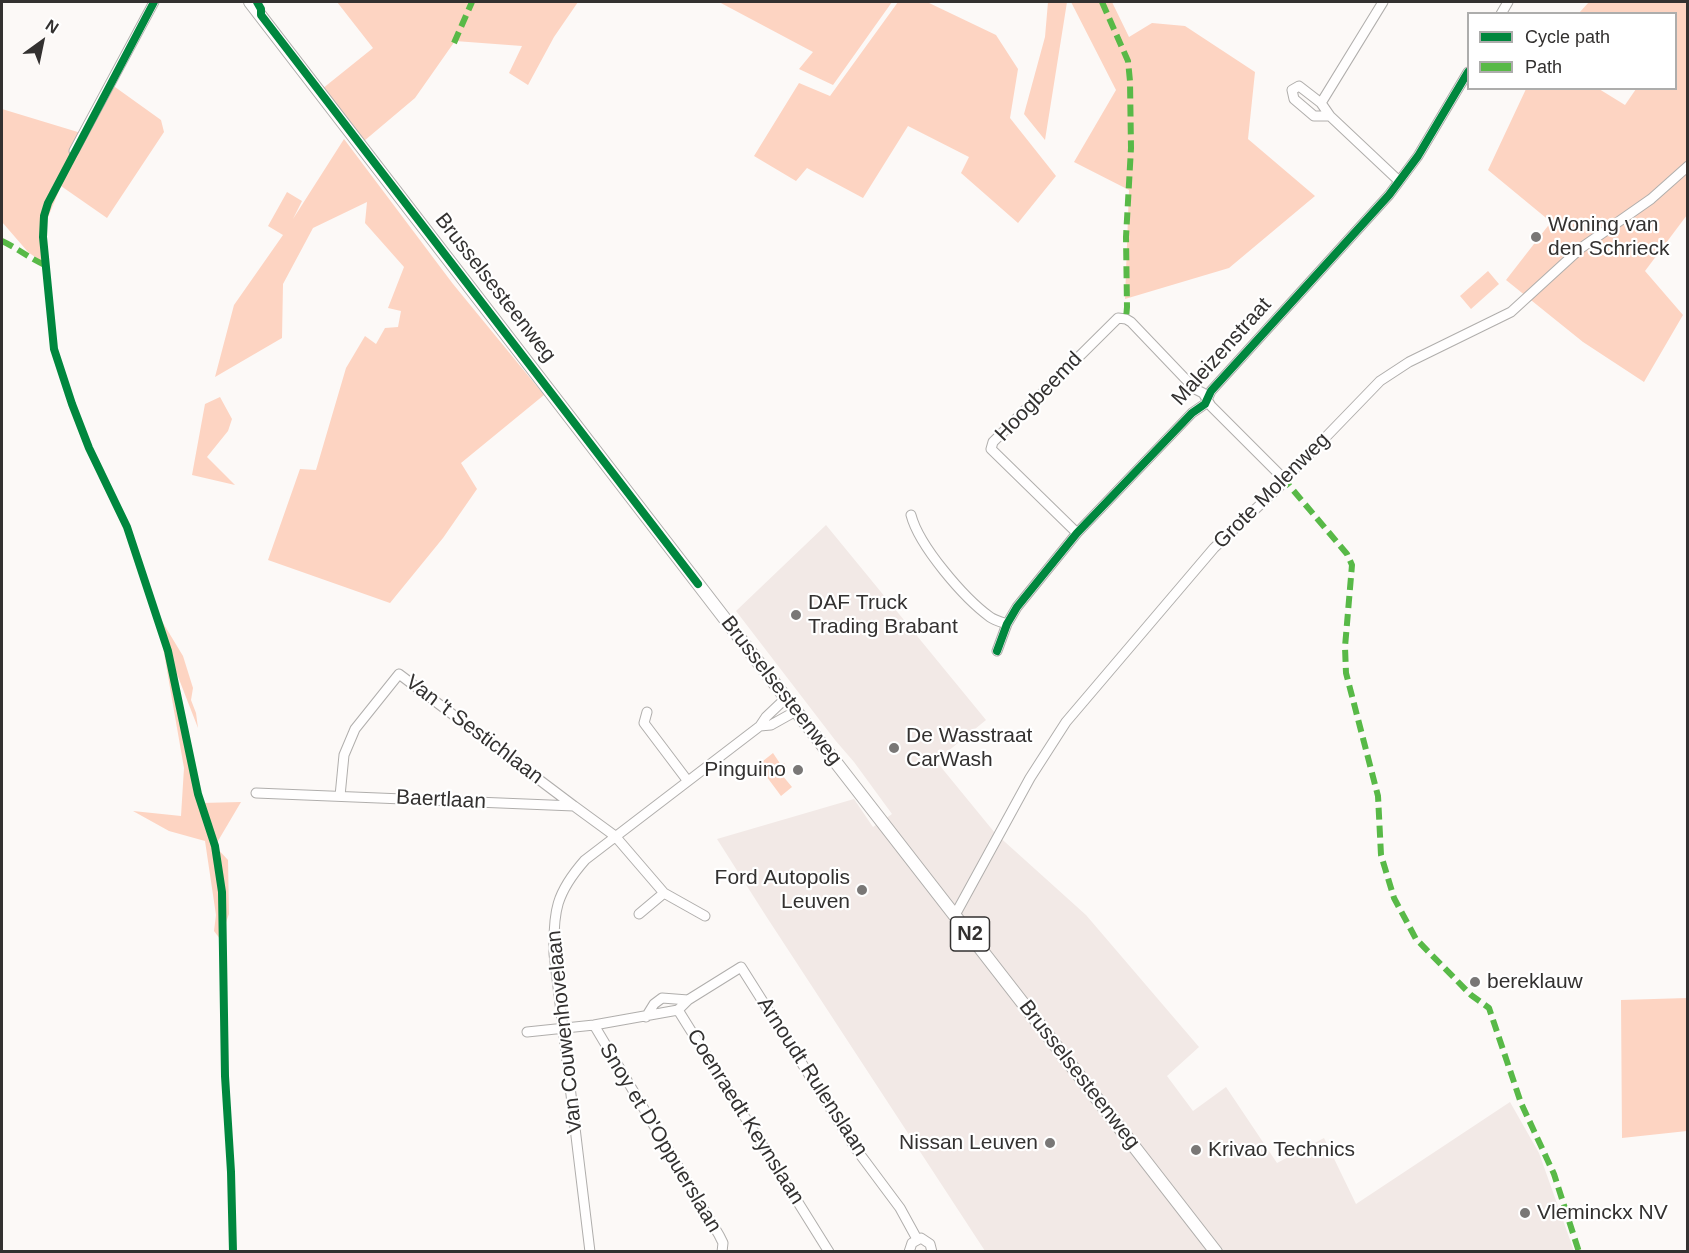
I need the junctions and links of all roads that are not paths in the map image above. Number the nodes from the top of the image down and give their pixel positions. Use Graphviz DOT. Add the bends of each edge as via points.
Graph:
graph roads {
  1 [pos="154,2"];
  2 [pos="250,2"];
  3 [pos="1383,2"];
  4 [pos="1467,74"];
  5 [pos="1321,103"];
  6 [pos="1330,116"];
  7 [pos="74,151"];
  8 [pos="1688,166"];
  9 [pos="1399,181"];
  10 [pos="1208,401"];
  11 [pos="1282,477"];
  12 [pos="911,515"];
  13 [pos="1077,532"];
  14 [pos="1006,624"];
  15 [pos="997,651"];
  16 [pos="786,698"];
  17 [pos="796,711"];
  18 [pos="648,712"];
  19 [pos="760,726"];
  20 [pos="687,780"];
  21 [pos="256,793"];
  22 [pos="340,796"];
  23 [pos="574,806"];
  24 [pos="615,836"];
  25 [pos="664,893"];
  26 [pos="639,914"];
  27 [pos="955,915"];
  28 [pos="705,916"];
  29 [pos="688,1000"];
  30 [pos="678,1010"];
  31 [pos="646,1017"];
  32 [pos="594,1025"];
  33 [pos="562,1028"];
  34 [pos="527,1032"];
  35 [pos="917,1239"];
  36 [pos="590,1251"];
  37 [pos="722,1251"];
  38 [pos="829,1251"];
  39 [pos="909,1251"];
  40 [pos="932,1251"];
  41 [pos="1216,1251"];
  1 -- 7 [label="street"];
  2 -- 16 [label="main road, Brusselsesteenweg / N2"];
  3 -- 5 [label="street"];
  4 -- 9 [label="street, Maleizenstraat" via="1419,156"];
  5 -- 6 [label="street"];
  5 -- 6 [label="street" via="1299,86 1292,90 1294,99 1314,116"];
  6 -- 9 [label="street"];
  8 -- 11 [label="street, Grote Molenweg" via="1651,199 1581,248 1511,312 1409,362 1380,381 1292,472"];
  9 -- 10 [label="street, Maleizenstraat" via="1210,391"];
  10 -- 11 [label="street"];
  10 -- 13 [label="street, Maleizenstraat" via="1192,412"];
  10 -- 13 [label="street, Hoogbeemd" via="1126,319 1118,318 1111,323 993,442 991,449"];
  11 -- 27 [label="street, Grote Molenweg" via="1280,486 1214,548 1066,722 1030,778"];
  12 -- 14 [label="street" via="914,527 951,580 990,617"];
  13 -- 14 [label="street, Maleizenstraat"];
  14 -- 15 [label="street, Maleizenstraat"];
  16 -- 17 [label="main road, Brusselsesteenweg / N2"];
  16 -- 19 [label="street, Van Couwenhovelaan"];
  17 -- 19 [label="street, Van Couwenhovelaan" via="771,725"];
  17 -- 27 [label="main road, Brusselsesteenweg / N2"];
  18 -- 20 [label="street" via="644,723"];
  19 -- 20 [label="street, Van Couwenhovelaan"];
  20 -- 24 [label="street, Van Couwenhovelaan"];
  21 -- 22 [label="street, Baertlaan"];
  22 -- 23 [label="street, Baertlaan"];
  22 -- 23 [label="street, Van 't Sestichlaan" via="344,755 355,729 399,674"];
  23 -- 24 [label="street"];
  24 -- 25 [label="street"];
  24 -- 33 [label="street, Van Couwenhovelaan" via="585,860 559,899 553,922"];
  25 -- 26 [label="street"];
  25 -- 28 [label="street"];
  27 -- 41 [label="main road, Brusselsesteenweg / N2"];
  29 -- 30 [label="street, Arnoudt Rulenslaan"];
  29 -- 31 [label="street" via="662,998"];
  29 -- 35 [label="street, Arnoudt Rulenslaan" via="741,967"];
  30 -- 31 [label="street, Coenraedt Keynslaan"];
  30 -- 38 [label="street, Coenraedt Keynslaan"];
  31 -- 32 [label="street, Snoy et D'Oppuerslaan"];
  32 -- 33 [label="street, Snoy et D'Oppuerslaan"];
  32 -- 37 [label="street, Snoy et D'Oppuerslaan" via="719,1235"];
  33 -- 34 [label="street, Snoy et D'Oppuerslaan"];
  33 -- 36 [label="street, Van Couwenhovelaan"];
  35 -- 39 [label="street"];
  35 -- 40 [label="street, Arnoudt Rulenslaan" via="928,1241"];
}
